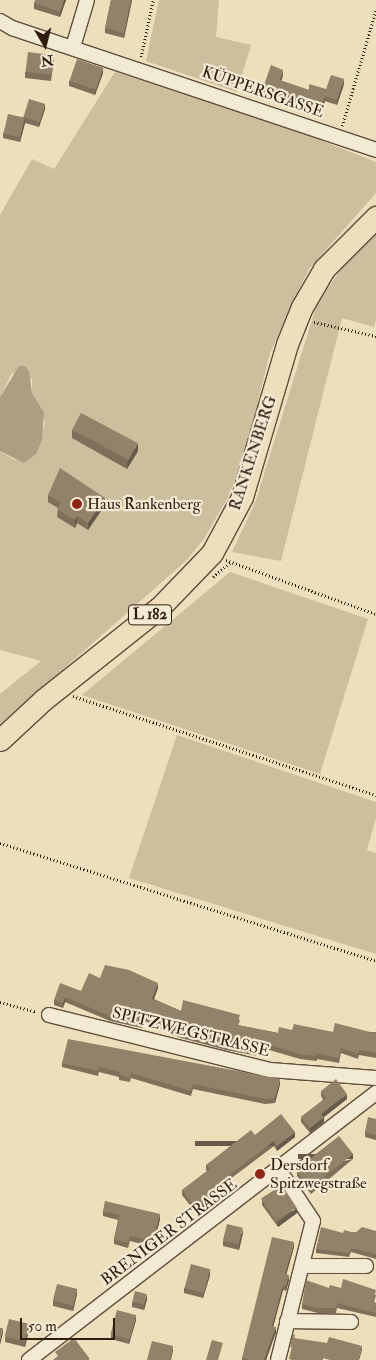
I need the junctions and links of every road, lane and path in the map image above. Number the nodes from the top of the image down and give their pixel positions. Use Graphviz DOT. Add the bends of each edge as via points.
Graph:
graph roads {
  1 [pos="87,0"];
  2 [pos="153,0"];
  3 [pos="376,10"];
  4 [pos="0,21"];
  5 [pos="73,47"];
  6 [pos="138,69"];
  7 [pos="339,136"];
  8 [pos="376,150"];
  9 [pos="376,217"];
  10 [pos="298,318"];
  11 [pos="376,336"];
  12 [pos="212,553"];
  13 [pos="376,614"];
  14 [pos="71,696"];
  15 [pos="0,740"];
  16 [pos="376,795"];
  17 [pos="0,843"];
  18 [pos="376,961"];
  19 [pos="0,1002"];
  20 [pos="49,1015"];
  21 [pos="376,1078"];
  22 [pos="376,1093"];
  23 [pos="279,1170"];
  24 [pos="302,1266"];
  25 [pos="366,1266"];
  26 [pos="287,1321"];
  27 [pos="352,1322"];
  28 [pos="29,1360"];
  29 [pos="278,1360"];
  1 -- 5 [label="street"];
  2 -- 6 [label="path"];
  3 -- 7 [label="path"];
  4 -- 5 [label="street, KÜPPERSGASSE"];
  5 -- 6 [label="street, KÜPPERSGASSE"];
  6 -- 7 [label="street, KÜPPERSGASSE"];
  7 -- 8 [label="street, KÜPPERSGASSE"];
  9 -- 10 [label="main road, RANKENBERG / L 182" via="324,269"];
  10 -- 11 [label="path"];
  10 -- 12 [label="main road, RANKENBERG / L 182" via="287,344 242,497"];
  12 -- 13 [label="path"];
  12 -- 15 [label="main road, RANKENBERG / L 182" via="160,607 43,700"];
  14 -- 16 [label="path"];
  17 -- 18 [label="path"];
  19 -- 20 [label="path"];
  20 -- 21 [label="street, SPITZWEGSTRASSE" via="270,1070"];
  22 -- 23 [label="street, BRENIGER STRASSE"];
  23 -- 24 [label="street" via="313,1221"];
  23 -- 28 [label="street, BRENIGER STRASSE"];
  24 -- 25 [label="street"];
  24 -- 26 [label="street"];
  26 -- 27 [label="street"];
  26 -- 29 [label="street"];
}
